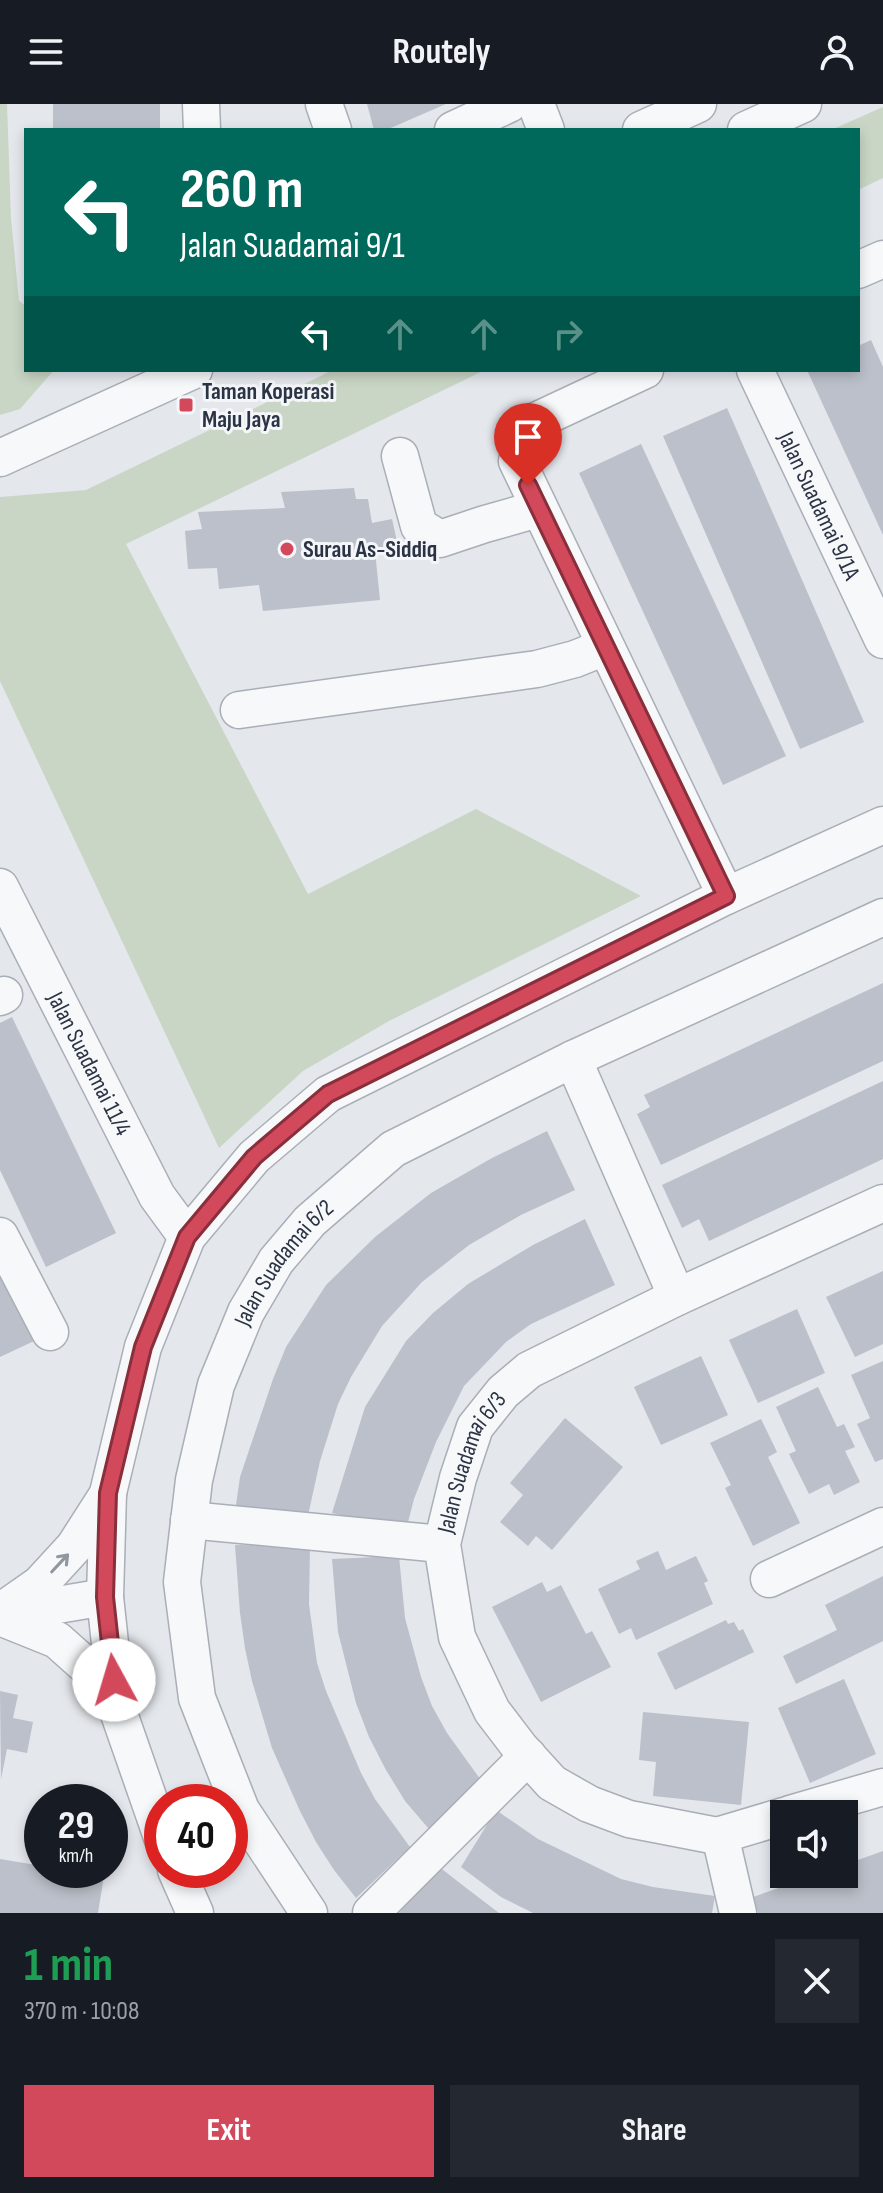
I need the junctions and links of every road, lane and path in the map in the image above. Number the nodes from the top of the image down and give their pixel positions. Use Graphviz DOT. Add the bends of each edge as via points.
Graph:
graph roads {
  1 [pos="201,104"];
  2 [pos="324,104"];
  3 [pos="509,104"];
  4 [pos="536,104"];
  5 [pos="698,104"];
  6 [pos="803,104"];
  7 [pos="202,128"];
  8 [pos="332,128"];
  9 [pos="457,128"];
  10 [pos="545,128"];
  11 [pos="645,128"];
  12 [pos="750,128"];
  13 [pos="883,259"];
  14 [pos="860,269"];
  15 [pos="190,372"];
  16 [pos="641,372"];
  17 [pos="756,372"];
  18 [pos="400,456"];
  19 [pos="0,458"];
  20 [pos="538,509"];
  21 [pos="883,640"];
  22 [pos="605,647"];
  23 [pos="239,710"];
  24 [pos="883,825"];
  25 [pos="0,887"];
  26 [pos="726,896"];
  27 [pos="883,917"];
  28 [pos="573,1059"];
  29 [pos="883,1203"];
  30 [pos="0,1236"];
  31 [pos="187,1237"];
  32 [pos="677,1297"];
  33 [pos="50,1332"];
  34 [pos="108,1493"];
  35 [pos="189,1520"];
  36 [pos="883,1526"];
  37 [pos="442,1544"];
  38 [pos="769,1579"];
  39 [pos="105,1597"];
  40 [pos="0,1615"];
  41 [pos="117,1708"];
  42 [pos="528,1756"];
  43 [pos="144,1785"];
  44 [pos="883,1787"];
  45 [pos="838,1800"];
  46 [pos="770,1820"];
  47 [pos="720,1835"];
  48 [pos="184,1888"];
  49 [pos="195,1913"];
  50 [pos="309,1913"];
  51 [pos="371,1913"];
  52 [pos="738,1913"];
  1 -- 7 [label="street"];
  2 -- 8 [label="street"];
  3 -- 9 [label="street"];
  4 -- 10 [label="street"];
  5 -- 11 [label="street"];
  6 -- 12 [label="street"];
  13 -- 14 [label="street"];
  15 -- 19 [label="street"];
  16 -- 20 [label="street" via="538,420 517,461"];
  17 -- 21 [label="street, Jalan Suadamai 9/1A"];
  18 -- 20 [label="street" via="419,526 440,539"];
  20 -- 22 [label="street"];
  22 -- 23 [label="street" via="537,669"];
  22 -- 26 [label="street"];
  24 -- 26 [label="street"];
  25 -- 31 [label="street, Jalan Suadamai 11/4" via="157,1196"];
  26 -- 31 [label="street" via="328,1094 254,1157"];
  27 -- 28 [label="street, Jalan Suadamai 6/2"];
  28 -- 32 [label="street"];
  28 -- 35 [label="street, Jalan Suadamai 6/2" via="393,1149 310,1221 276,1261 246,1312 216,1385"];
  29 -- 32 [label="street, Jalan Suadamai 6/3"];
  30 -- 33 [label="street"];
  31 -- 34 [label="street" via="143,1347"];
  32 -- 37 [label="street, Jalan Suadamai 6/3" via="529,1370 503,1392 475,1427"];
  34 -- 39 [label="street"];
  40 -- 34 [label="street, one-way" via="40,1584 74,1547"];
  35 -- 37 [label="street"];
  35 -- 50 [label="street, Jalan Suadamai 6/2" via="182,1582 197,1698 241,1810"];
  36 -- 38 [label="street"];
  37 -- 42 [label="street, Jalan Suadamai 6/3" via="457,1637 492,1711"];
  39 -- 40 [label="street"];
  39 -- 41 [label="street"];
  40 -- 41 [label="street" via="57,1640 94,1673"];
  41 -- 43 [label="street"];
  42 -- 47 [label="street, Jalan Suadamai 6/3" via="552,1783 589,1804 629,1819"];
  42 -- 51 [label="street"];
  44 -- 45 [label="street"];
  46 -- 47 [label="street, Jalan Suadamai 6/3"];
  47 -- 52 [label="street"];
  48 -- 49 [label="street"];
}
